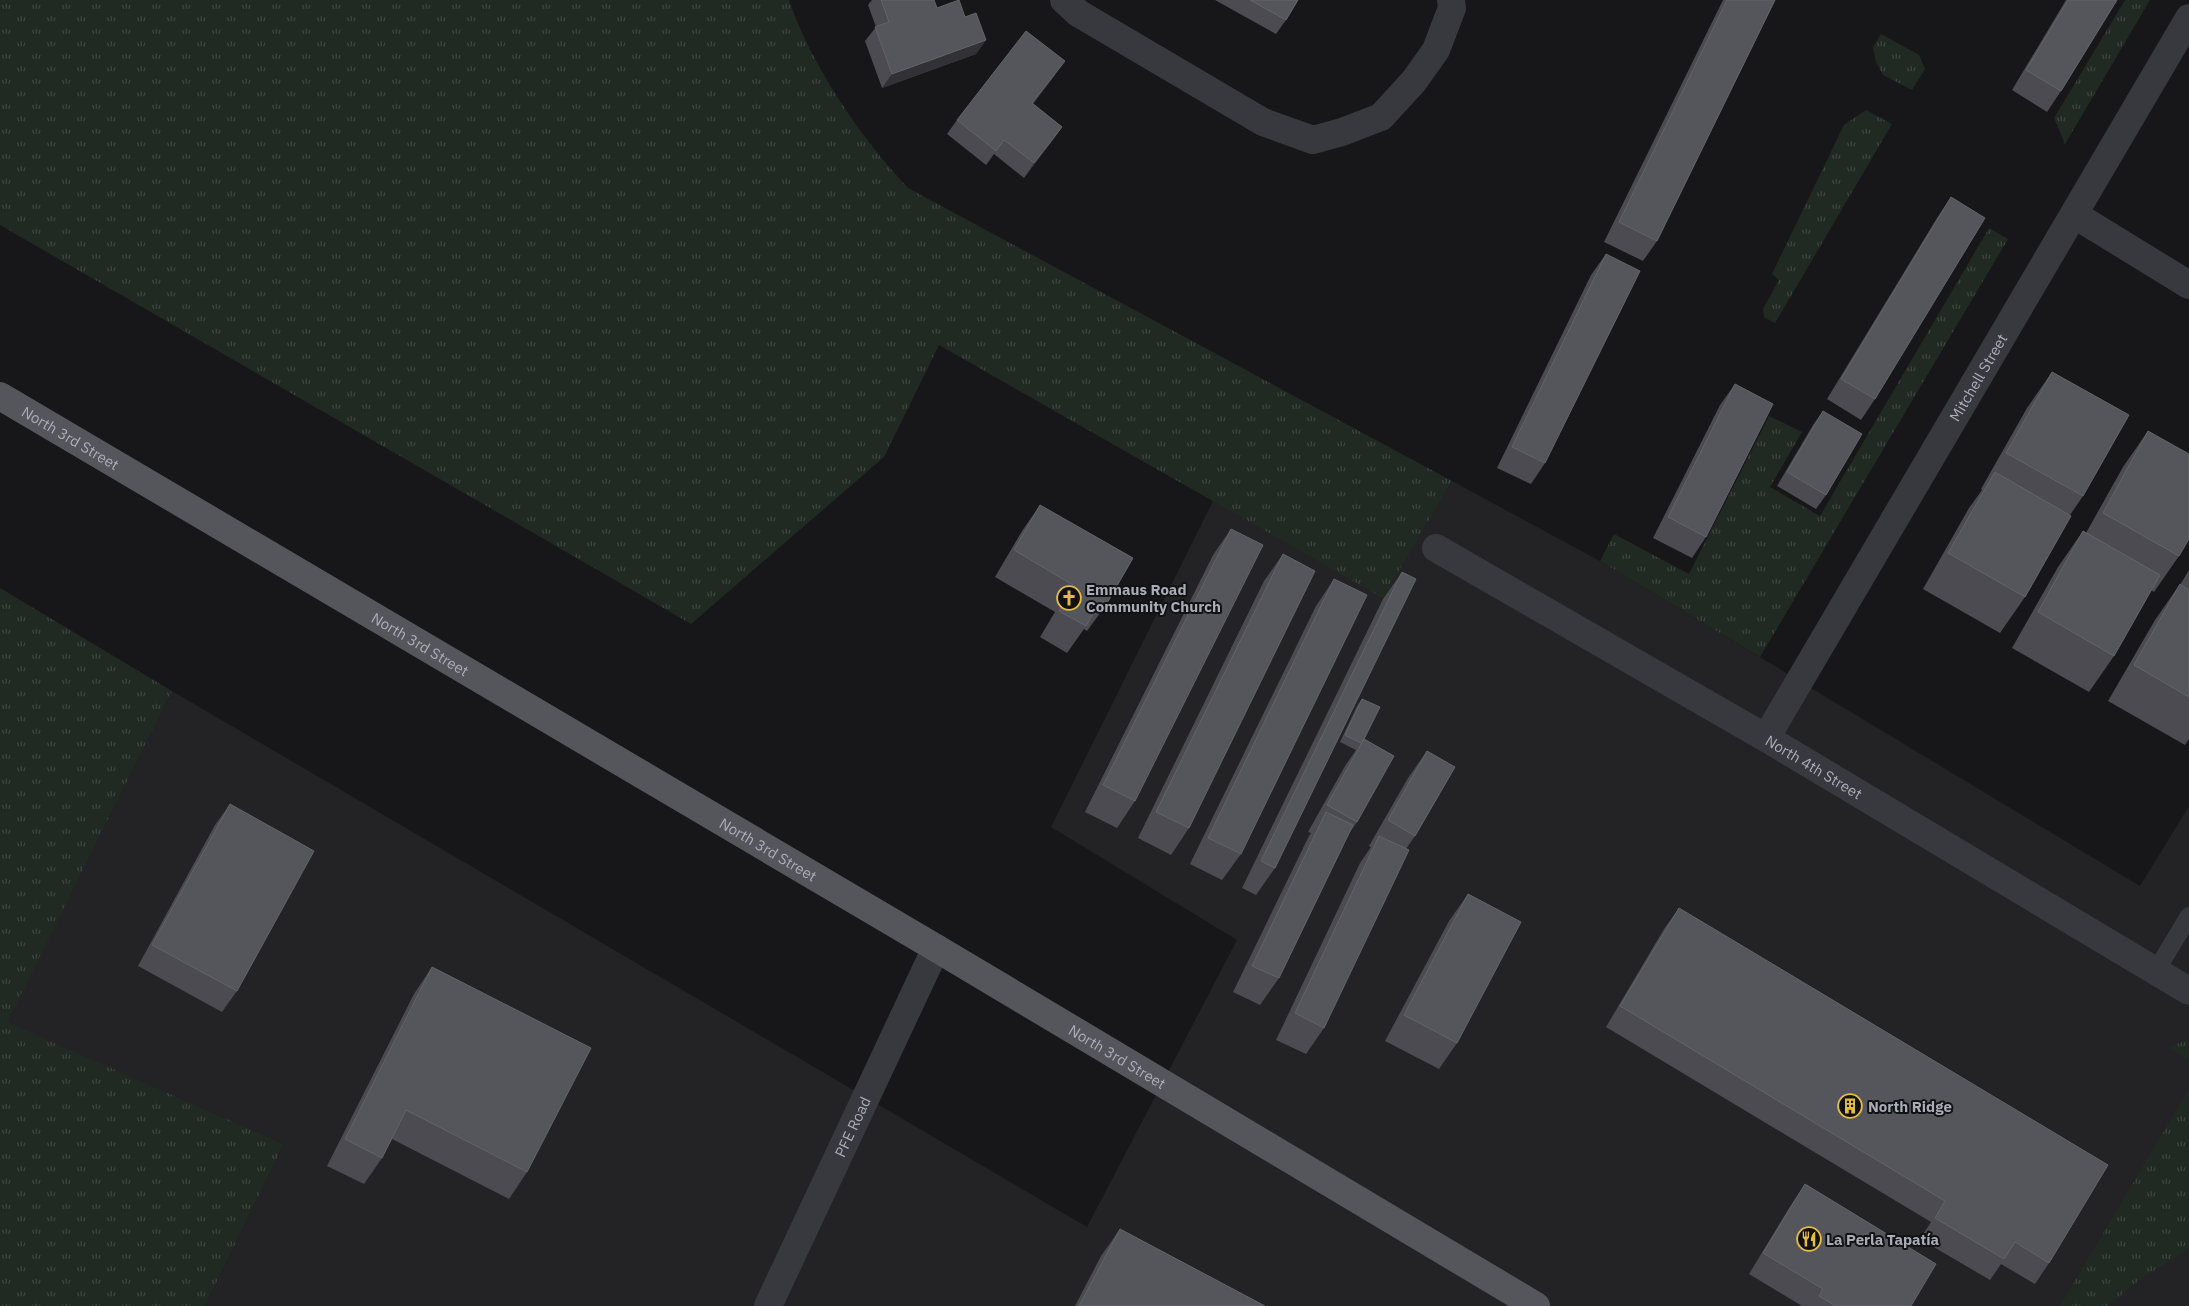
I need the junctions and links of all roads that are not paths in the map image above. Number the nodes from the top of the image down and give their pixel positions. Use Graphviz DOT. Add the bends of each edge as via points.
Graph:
graph roads {
  1 [pos="1064,0"];
  2 [pos="1451,0"];
  3 [pos="2189,18"];
  4 [pos="2074,215"];
  5 [pos="2189,285"];
  6 [pos="0,396"];
  7 [pos="1436,548"];
  8 [pos="1766,738"];
  9 [pos="2189,916"];
  10 [pos="936,948"];
  11 [pos="2156,971"];
  12 [pos="2189,991"];
  13 [pos="768,1306"];
  14 [pos="1536,1306"];
  1 -- 2 [label="street" via="1078,13 1264,122 1313,140 1381,117 1414,81 1436,50 1452,8"];
  3 -- 4 [label="street, Mitchell Street"];
  4 -- 5 [label="street"];
  4 -- 8 [label="street, Mitchell Street"];
  6 -- 10 [label="main road, North 3rd Street"];
  7 -- 8 [label="street, North 4th Street"];
  8 -- 11 [label="street, North 4th Street"];
  9 -- 11 [label="lane"];
  10 -- 13 [label="street, PFE Road"];
  10 -- 14 [label="main road, North 3rd Street"];
  11 -- 12 [label="street, North 4th Street"];
}
